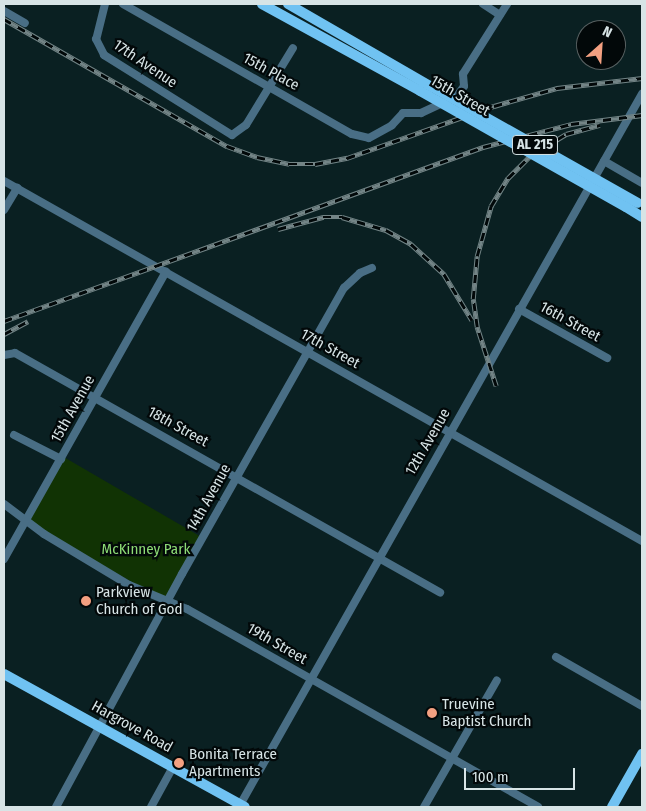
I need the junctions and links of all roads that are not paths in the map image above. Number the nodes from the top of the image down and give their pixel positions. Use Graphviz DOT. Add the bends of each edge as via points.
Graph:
graph roads {
  1 [pos="105,4"];
  2 [pos="123,4"];
  3 [pos="262,4"];
  4 [pos="288,4"];
  5 [pos="483,4"];
  6 [pos="507,4"];
  7 [pos="4,11"];
  8 [pos="500,15"];
  9 [pos="25,23"];
  10 [pos="293,48"];
  11 [pos="269,87"];
  12 [pos="642,94"];
  13 [pos="604,161"];
  14 [pos="4,180"];
  15 [pos="642,182"];
  16 [pos="17,188"];
  17 [pos="640,204"];
  18 [pos="4,210"];
  19 [pos="642,217"];
  20 [pos="372,268"];
  21 [pos="166,272"];
  22 [pos="519,310"];
  23 [pos="308,353"];
  24 [pos="4,355"];
  25 [pos="607,358"];
  26 [pos="95,397"];
  27 [pos="450,432"];
  28 [pos="14,435"];
  29 [pos="61,459"];
  30 [pos="237,476"];
  31 [pos="4,504"];
  32 [pos="25,521"];
  33 [pos="642,541"];
  34 [pos="380,557"];
  35 [pos="4,559"];
  36 [pos="440,592"];
  37 [pos="166,602"];
  38 [pos="556,657"];
  39 [pos="4,674"];
  40 [pos="311,679"];
  41 [pos="497,680"];
  42 [pos="642,706"];
  43 [pos="100,726"];
  44 [pos="642,754"];
  45 [pos="452,759"];
  46 [pos="173,767"];
  47 [pos="242,806"];
  48 [pos="56,807"];
  49 [pos="151,807"];
  50 [pos="424,807"];
  51 [pos="538,807"];
  52 [pos="612,807"];
  1 -- 11 [label="street, 17th Avenue" via="96,39 104,55 232,135 246,125"];
  2 -- 11 [label="street, 15th Place"];
  3 -- 19 [label="main road, 15th Street / AL 215, bridge"];
  4 -- 17 [label="main road, 15th Street / AL 215, bridge"];
  5 -- 8 [label="street"];
  6 -- 8 [label="street"];
  7 -- 9 [label="street"];
  8 -- 11 [label="street, 15th Place" via="462,74 464,86 457,96 421,113 403,114 377,135 360,138"];
  10 -- 11 [label="street"];
  12 -- 13 [label="street, 12th Avenue"];
  13 -- 15 [label="street"];
  13 -- 22 [label="street, 12th Avenue"];
  14 -- 16 [label="street, 17th Street"];
  16 -- 18 [label="street"];
  16 -- 21 [label="street, 17th Street"];
  20 -- 23 [label="street, 14th Avenue" via="360,272 344,288"];
  21 -- 23 [label="street, 17th Street"];
  21 -- 26 [label="street, 15th Avenue"];
  22 -- 25 [label="street, 16th Street"];
  22 -- 27 [label="street, 12th Avenue"];
  23 -- 27 [label="street, 17th Street"];
  23 -- 30 [label="street, 14th Avenue"];
  24 -- 26 [label="street, 18th Street" via="15,353"];
  26 -- 29 [label="street, 15th Avenue"];
  26 -- 30 [label="street, 18th Street"];
  27 -- 33 [label="street, 17th Street"];
  27 -- 34 [label="street, 12th Avenue"];
  28 -- 29 [label="street"];
  29 -- 32 [label="street, 15th Avenue"];
  30 -- 34 [label="street, 18th Street"];
  30 -- 37 [label="street, 14th Avenue"];
  31 -- 32 [label="street, 19th Street"];
  32 -- 35 [label="street, 15th Avenue"];
  32 -- 37 [label="street, 19th Street" via="129,585"];
  34 -- 36 [label="street, 18th Street"];
  34 -- 40 [label="street, 12th Avenue"];
  37 -- 40 [label="street, 19th Street" via="187,609"];
  37 -- 43 [label="street, 14th Avenue"];
  38 -- 42 [label="street"];
  39 -- 43 [label="main road, Hargrove Road"];
  40 -- 45 [label="street, 19th Street"];
  40 -- 47 [label="street, 12th Avenue"];
  41 -- 45 [label="street"];
  43 -- 46 [label="main road, Hargrove Road"];
  43 -- 48 [label="street, 14th Avenue"];
  44 -- 52 [label="main road"];
  45 -- 50 [label="street"];
  45 -- 51 [label="street, 19th Street"];
  46 -- 47 [label="main road, Hargrove Road"];
  46 -- 49 [label="street"];
}
